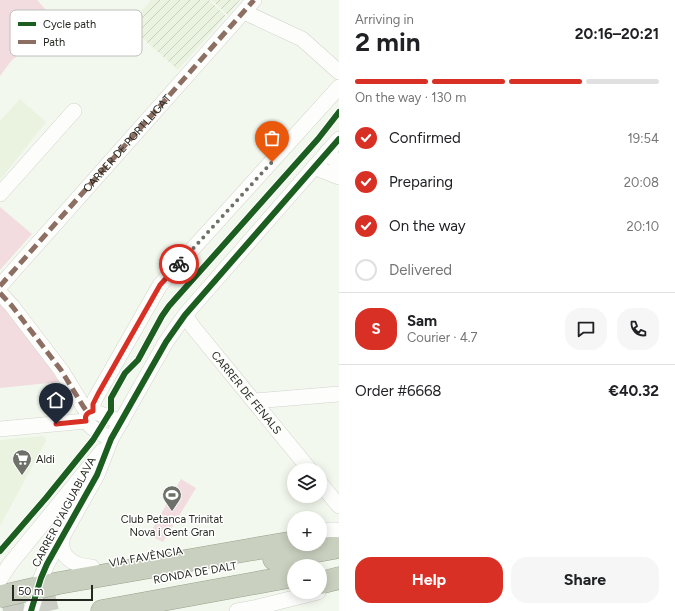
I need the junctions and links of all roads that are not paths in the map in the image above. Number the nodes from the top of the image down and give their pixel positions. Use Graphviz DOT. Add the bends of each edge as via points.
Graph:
graph roads {
  1 [pos="254,0"];
  2 [pos="244,12"];
  3 [pos="339,72"];
  4 [pos="339,87"];
  5 [pos="74,111"];
  6 [pos="339,139"];
  7 [pos="327,152"];
  8 [pos="314,168"];
  9 [pos="337,170"];
  10 [pos="0,194"];
  11 [pos="0,286"];
  12 [pos="0,293"];
  13 [pos="185,315"];
  14 [pos="339,394"];
  15 [pos="254,401"];
  16 [pos="89,415"];
  17 [pos="121,422"];
  18 [pos="0,429"];
  19 [pos="111,439"];
  20 [pos="304,463"];
  21 [pos="327,491"];
  22 [pos="339,506"];
  23 [pos="287,533"];
  24 [pos="64,534"];
  25 [pos="287,543"];
  26 [pos="331,554"];
  27 [pos="327,565"];
  28 [pos="92,567"];
  29 [pos="327,567"];
  30 [pos="287,577"];
  31 [pos="1,586"];
  32 [pos="45,588"];
  33 [pos="287,591"];
  34 [pos="294,599"];
  35 [pos="254,610"];
  36 [pos="26,611"];
  37 [pos="31,611"];
  38 [pos="102,611"];
  39 [pos="180,611"];
  40 [pos="237,611"];
  1 -- 2 [label="street, CARRER DE PORTLLIGAT"];
  2 -- 3 [label="street" via="302,39"];
  2 -- 11 [label="street, CARRER DE PORTLLIGAT"];
  4 -- 16 [label="street" via="160,285 98,394"];
  5 -- 10 [label="street"];
  6 -- 7 [label="street, CARRER D'AIGUABLAVA"];
  7 -- 8 [label="street, CARRER D'AIGUABLAVA"];
  7 -- 9 [label="street"];
  8 -- 9 [label="street"];
  8 -- 13 [label="street, CARRER D'AIGUABLAVA"];
  12 -- 16 [label="street" via="62,370"];
  13 -- 15 [label="street, CARRER DE FENALS"];
  13 -- 17 [label="street, CARRER D'AIGUABLAVA" via="166,342"];
  14 -- 15 [label="street"];
  15 -- 20 [label="street, CARRER DE FENALS"];
  16 -- 17 [label="street"];
  16 -- 18 [label="street"];
  16 -- 19 [label="street" via="94,430"];
  17 -- 19 [label="street, CARRER D'AIGUABLAVA"];
  19 -- 24 [label="street, CARRER D'AIGUABLAVA" via="97,475"];
  19 -- 31 [label="street, CARRER D'AIGUABLAVA" via="10,564"];
  21 -- 22 [label="street"];
  23 -- 28 [label="street, VIA FAVÈNCIA"];
  24 -- 28 [label="street" via="62,547 66,557 80,566"];
  24 -- 32 [label="street, CARRER D'AIGUABLAVA" via="47,564"];
  25 -- 32 [label="highway" via="98,576"];
  26 -- 27 [label="highway"];
  26 -- 29 [label="street"];
  26 -- 32 [label="highway, RONDA DE DALT"];
  28 -- 32 [label="street, VIA FAVÈNCIA"];
  30 -- 38 [label="highway, RONDA DE DALT"];
  31 -- 32 [label="highway"];
  31 -- 36 [label="street"];
  32 -- 37 [label="street, CARRER D'AIGUABLAVA"];
  33 -- 39 [label="highway"];
  34 -- 35 [label="street"];
  35 -- 40 [label="street"];
}
